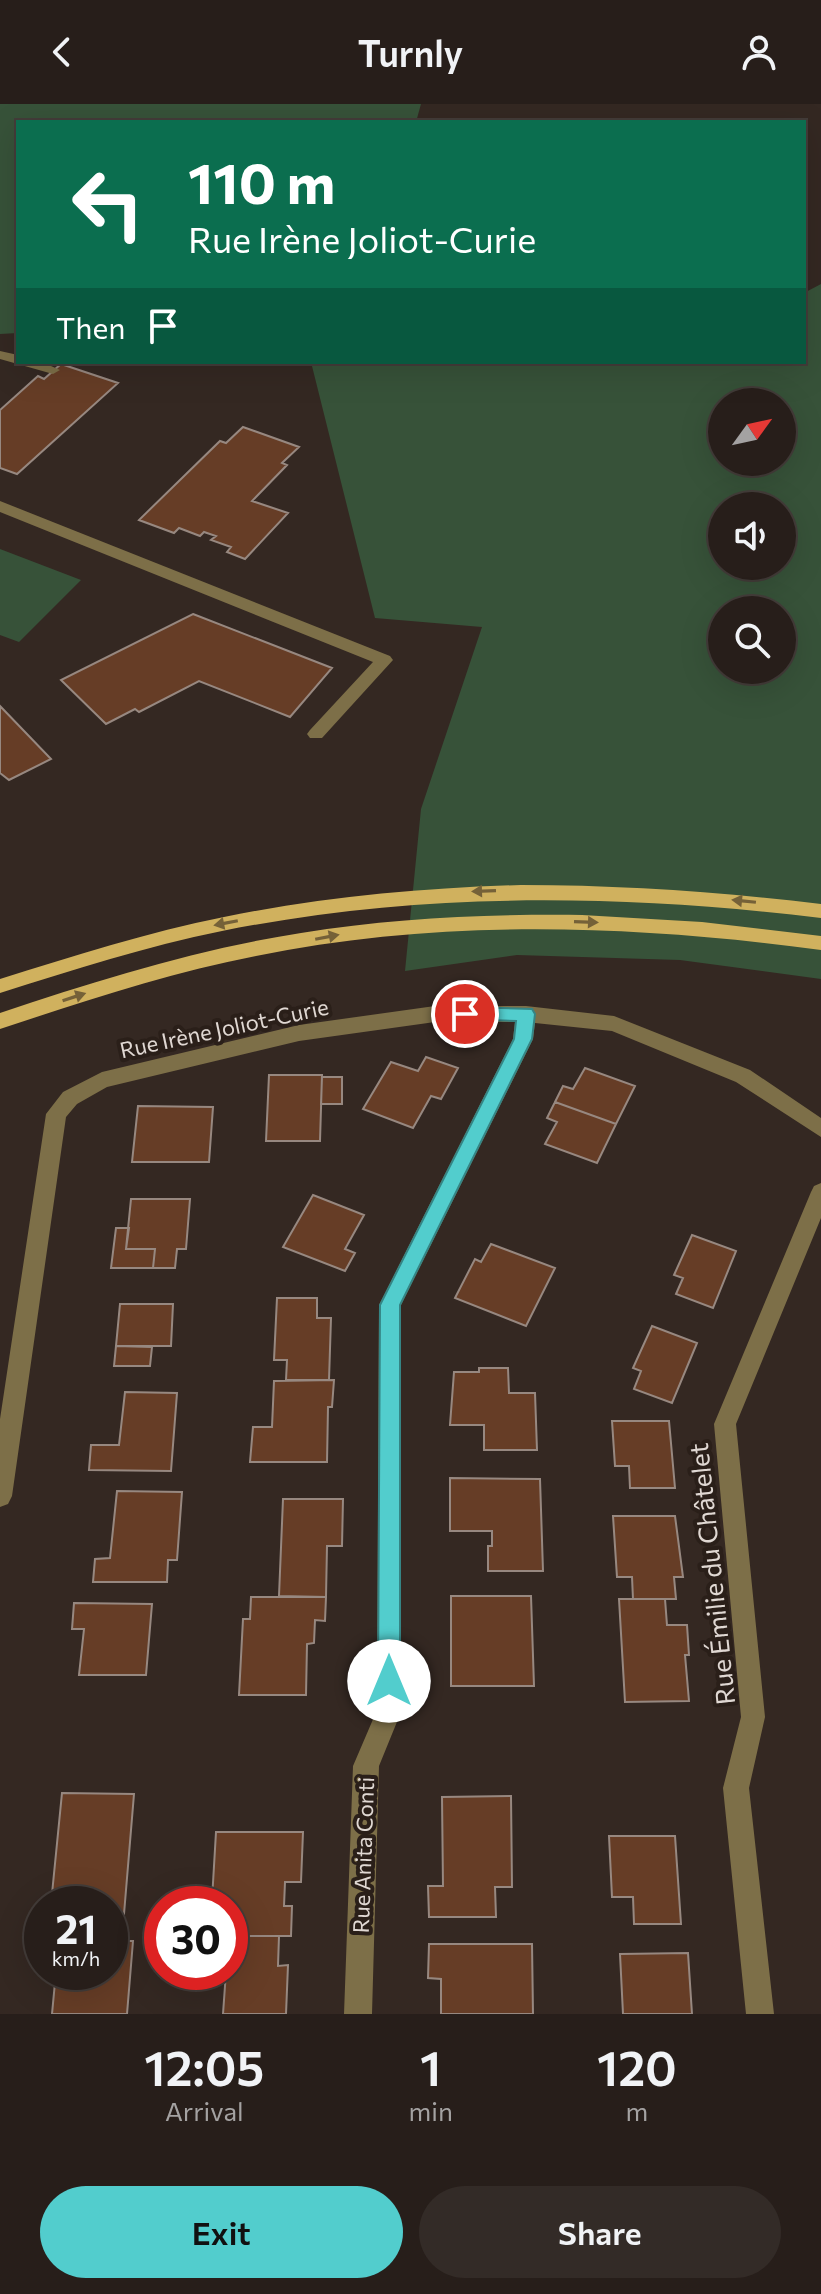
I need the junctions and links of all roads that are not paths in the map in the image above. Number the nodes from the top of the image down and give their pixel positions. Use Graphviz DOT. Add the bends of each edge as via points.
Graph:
graph roads {
  1 [pos="34,364"];
  2 [pos="53,370"];
  3 [pos="0,506"];
  4 [pos="316,734"];
  5 [pos="821,911"];
  6 [pos="821,943"];
  7 [pos="0,986"];
  8 [pos="526,1014"];
  9 [pos="0,1021"];
  10 [pos="821,1129"];
  11 [pos="821,1192"];
  12 [pos="0,1496"];
  13 [pos="358,2014"];
  14 [pos="760,2014"];
  1 -- 2 [label="street"];
  3 -- 4 [label="street" via="384,660"];
  5 -- 7 [label="main road, one-way" via="672,893 448,892 222,924"];
  9 -- 6 [label="main road, one-way" via="167,970 339,935 401,928 547,921 646,923"];
  8 -- 10 [label="street, Rue Irène Joliot-Curie" via="614,1024 743,1076"];
  8 -- 12 [label="street, Rue Irène Joliot-Curie" via="435,1014 299,1033 102,1080 70,1098 56,1114"];
  8 -- 13 [label="street, Rue Anita Conti" via="523,1039 390,1305 389,1712 366,1766"];
  11 -- 14 [label="street, Rue Émilie du Châtelet" via="725,1424 753,1717 736,1788"];
}
